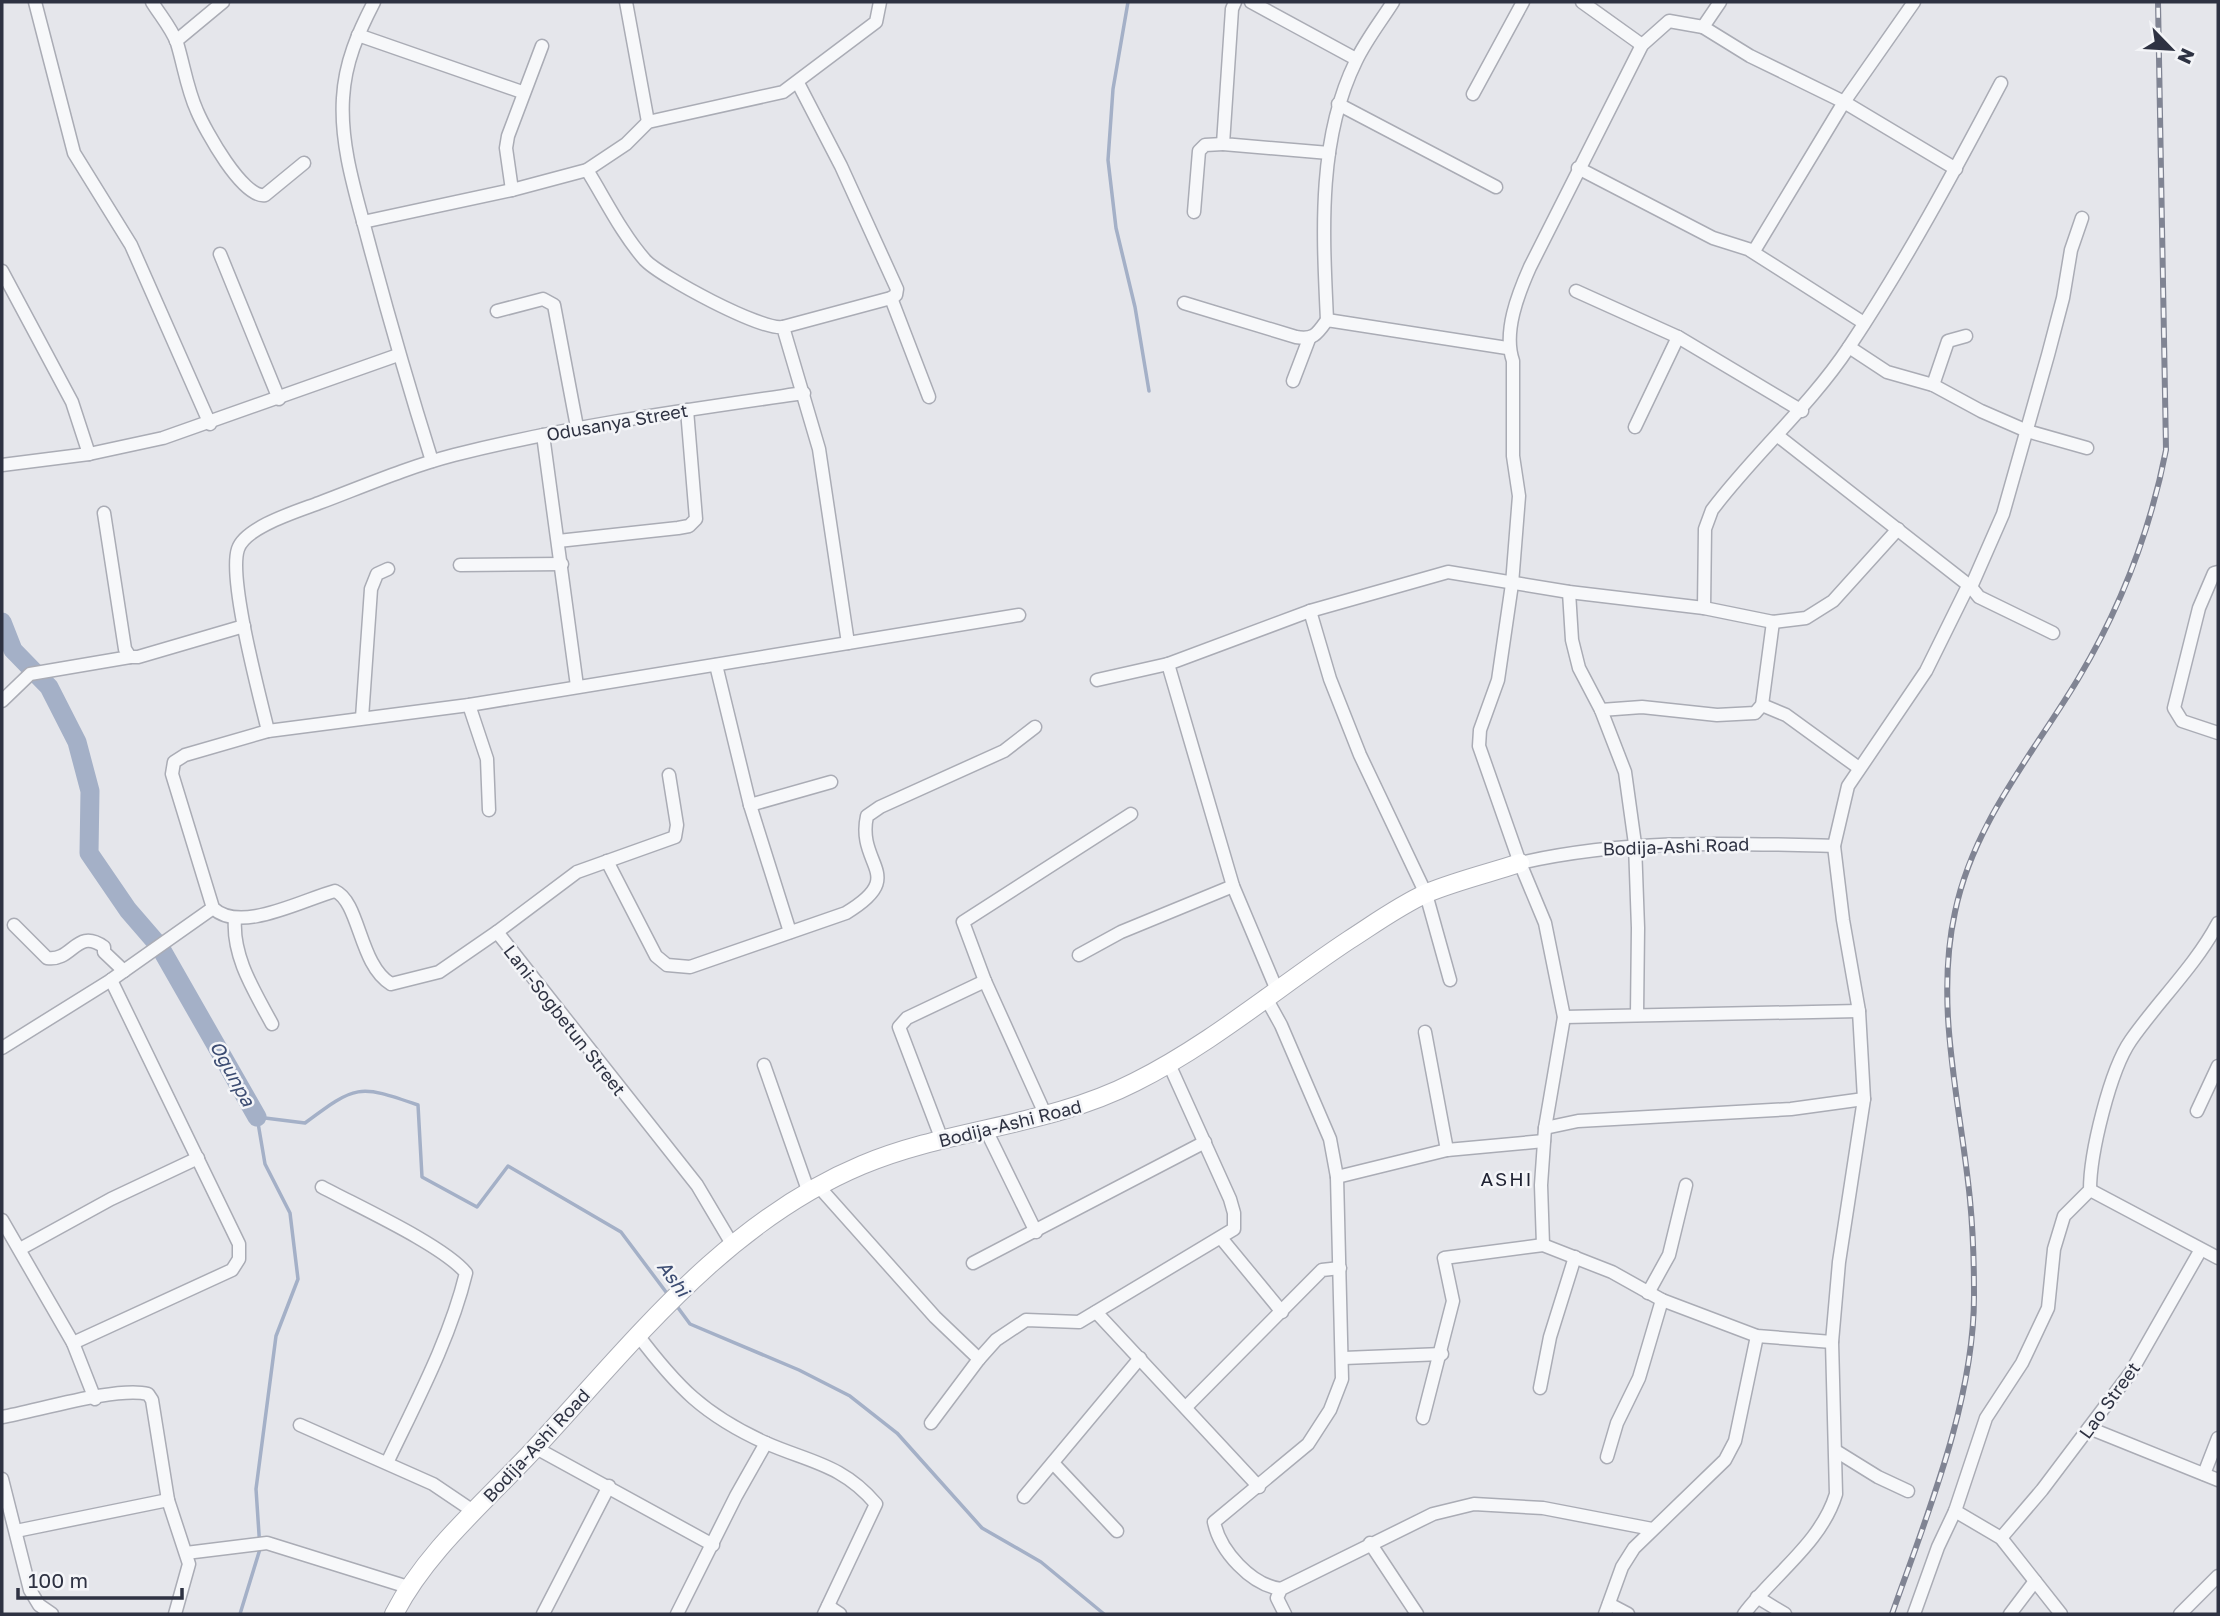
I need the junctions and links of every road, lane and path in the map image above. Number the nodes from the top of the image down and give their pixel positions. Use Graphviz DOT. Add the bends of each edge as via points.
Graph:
graph roads {
  1 [pos="35,2"];
  2 [pos="152,2"];
  3 [pos="223,2"];
  4 [pos="374,2"];
  5 [pos="626,2"];
  6 [pos="880,2"];
  7 [pos="1235,2"];
  8 [pos="1251,2"];
  9 [pos="1393,2"];
  10 [pos="1523,2"];
  11 [pos="1582,2"];
  12 [pos="1720,2"];
  13 [pos="1914,2"];
  14 [pos="1703,27"];
  15 [pos="358,35"];
  16 [pos="176,41"];
  17 [pos="1642,45"];
  18 [pos="542,46"];
  19 [pos="1356,59"];
  20 [pos="798,83"];
  21 [pos="2001,83"];
  22 [pos="522,92"];
  23 [pos="1473,94"];
  24 [pos="1844,102"];
  25 [pos="1338,104"];
  26 [pos="648,122"];
  27 [pos="1223,144"];
  28 [pos="1328,153"];
  29 [pos="304,163"];
  30 [pos="1578,168"];
  31 [pos="1956,169"];
  32 [pos="587,170"];
  33 [pos="1496,187"];
  34 [pos="512,190"];
  35 [pos="1194,212"];
  36 [pos="2082,218"];
  37 [pos="363,222"];
  38 [pos="1751,251"];
  39 [pos="220,254"];
  40 [pos="2,271"];
  41 [pos="1576,291"];
  42 [pos="891,298"];
  43 [pos="1184,303"];
  44 [pos="497,311"];
  45 [pos="1327,320"];
  46 [pos="1864,323"];
  47 [pos="783,327"];
  48 [pos="1966,336"];
  49 [pos="1678,337"];
  50 [pos="1309,339"];
  51 [pos="1849,347"];
  52 [pos="1507,348"];
  53 [pos="398,355"];
  54 [pos="1293,381"];
  55 [pos="1933,385"];
  56 [pos="804,393"];
  57 [pos="929,397"];
  58 [pos="279,399"];
  59 [pos="687,410"];
  60 [pos="1802,411"];
  61 [pos="210,424"];
  62 [pos="577,427"];
  63 [pos="1635,427"];
  64 [pos="2027,430"];
  65 [pos="543,435"];
  66 [pos="1778,436"];
  67 [pos="2087,448"];
  68 [pos="89,454"];
  69 [pos="432,461"];
  70 [pos="2,466"];
  71 [pos="104,513"];
  72 [pos="1898,529"];
  73 [pos="558,541"];
  74 [pos="460,565"];
  75 [pos="562,565"];
  76 [pos="388,569"];
  77 [pos="2218,572"];
  78 [pos="1512,584"];
  79 [pos="1970,586"];
  80 [pos="1569,592"];
  81 [pos="1704,608"];
  82 [pos="1310,611"];
  83 [pos="1019,615"];
  84 [pos="1773,622"];
  85 [pos="244,626"];
  86 [pos="2053,633"];
  87 [pos="848,643"];
  88 [pos="130,656"];
  89 [pos="1168,664"];
  90 [pos="716,665"];
  91 [pos="1097,680"];
  92 [pos="577,686"];
  93 [pos="2,701"];
  94 [pos="469,705"];
  95 [pos="1762,705"];
  96 [pos="1601,710"];
  97 [pos="362,718"];
  98 [pos="1035,727"];
  99 [pos="268,731"];
  100 [pos="2218,733"];
  101 [pos="1859,768"];
  102 [pos="669,775"];
  103 [pos="831,782"];
  104 [pos="750,805"];
  105 [pos="489,810"];
  106 [pos="1131,814"];
  107 [pos="1635,844"];
  108 [pos="1834,846"];
  109 [pos="607,861"];
  110 [pos="1520,863"];
  111 [pos="1233,886"];
  112 [pos="1426,894"];
  113 [pos="213,908"];
  114 [pos="235,919"];
  115 [pos="2218,923"];
  116 [pos="14,925"];
  117 [pos="497,932"];
  118 [pos="790,932"];
  119 [pos="1079,955"];
  120 [pos="124,971"];
  121 [pos="111,980"];
  122 [pos="1450,980"];
  123 [pos="985,981"];
  124 [pos="1271,992"];
  125 [pos="1859,1011"];
  126 [pos="1637,1014"];
  127 [pos="1564,1017"];
  128 [pos="272,1024"];
  129 [pos="1425,1032"];
  130 [pos="2,1048"];
  131 [pos="1169,1064"];
  132 [pos="764,1065"];
  133 [pos="2218,1066"];
  134 [pos="1864,1099"];
  135 [pos="2197,1111"];
  136 [pos="1046,1116"];
  137 [pos="987,1132"];
  138 [pos="1545,1135"];
  139 [pos="942,1140"];
  140 [pos="1205,1142"];
  141 [pos="1447,1150"];
  142 [pos="198,1158"];
  143 [pos="1337,1177"];
  144 [pos="1686,1185"];
  145 [pos="322,1187"];
  146 [pos="815,1190"];
  147 [pos="2090,1190"];
  148 [pos="2,1220"];
  149 [pos="1036,1232"];
  150 [pos="1221,1238"];
  151 [pos="732,1244"];
  152 [pos="1542,1245"];
  153 [pos="20,1249"];
  154 [pos="2200,1251"];
  155 [pos="1575,1257"];
  156 [pos="2218,1258"];
  157 [pos="973,1263"];
  158 [pos="1340,1268"];
  159 [pos="1648,1293"];
  160 [pos="1662,1300"];
  161 [pos="1096,1312"];
  162 [pos="1282,1312"];
  163 [pos="637,1334"];
  164 [pos="1756,1336"];
  165 [pos="1832,1342"];
  166 [pos="73,1343"];
  167 [pos="1441,1354"];
  168 [pos="979,1359"];
  169 [pos="1140,1359"];
  170 [pos="1344,1359"];
  171 [pos="1540,1388"];
  172 [pos="95,1399"];
  173 [pos="1187,1406"];
  174 [pos="2,1418"];
  175 [pos="1423,1418"];
  176 [pos="931,1423"];
  177 [pos="300,1425"];
  178 [pos="2089,1428"];
  179 [pos="2218,1438"];
  180 [pos="766,1443"];
  181 [pos="536,1448"];
  182 [pos="1836,1451"];
  183 [pos="1607,1457"];
  184 [pos="387,1463"];
  185 [pos="1053,1463"];
  186 [pos="2204,1474"];
  187 [pos="2,1479"];
  188 [pos="2218,1480"];
  189 [pos="609,1486"];
  190 [pos="1259,1487"];
  191 [pos="1908,1491"];
  192 [pos="1024,1497"];
  193 [pos="169,1500"];
  194 [pos="473,1511"];
  195 [pos="1955,1511"];
  196 [pos="1652,1529"];
  197 [pos="16,1531"];
  198 [pos="1117,1531"];
  199 [pos="2001,1538"];
  200 [pos="1370,1543"];
  201 [pos="713,1545"];
  202 [pos="186,1553"];
  203 [pos="2218,1576"];
  204 [pos="2035,1581"];
  205 [pos="408,1587"];
  206 [pos="1281,1589"];
  207 [pos="1757,1597"];
  208 [pos="1606,1609"];
  209 [pos="826,1610"];
  210 [pos="52,1614"];
  211 [pos="175,1614"];
  212 [pos="394,1614"];
  213 [pos="543,1614"];
  214 [pos="677,1614"];
  215 [pos="841,1614"];
  216 [pos="1285,1614"];
  217 [pos="1417,1614"];
  218 [pos="1628,1614"];
  219 [pos="1744,1614"];
  220 [pos="1785,1614"];
  221 [pos="1914,1614"];
  222 [pos="2010,1614"];
  223 [pos="2061,1614"];
  224 [pos="2180,1614"];
  1 -- 61 [label="street" via="74,153 131,245"];
  2 -- 16 [label="street"];
  3 -- 16 [label="street"];
  4 -- 15 [label="street"];
  5 -- 26 [label="street"];
  6 -- 20 [label="street" via="876,22"];
  7 -- 27 [label="street"];
  8 -- 19 [label="street"];
  9 -- 19 [label="street"];
  10 -- 23 [label="street"];
  11 -- 17 [label="street"];
  12 -- 14 [label="street"];
  13 -- 24 [label="street"];
  14 -- 17 [label="street" via="1668,21"];
  14 -- 24 [label="street" via="1750,56"];
  15 -- 22 [label="street"];
  15 -- 37 [label="street" via="345,73 342,107 348,160"];
  16 -- 29 [label="street" via="196,109 250,191 265,195"];
  17 -- 30 [label="street"];
  18 -- 22 [label="street"];
  19 -- 25 [label="street"];
  20 -- 26 [label="street" via="768,96"];
  20 -- 42 [label="street" via="897,289"];
  21 -- 31 [label="street"];
  22 -- 34 [label="street" via="506,148"];
  24 -- 31 [label="street"];
  24 -- 38 [label="street" via="1758,248"];
  25 -- 28 [label="street"];
  25 -- 33 [label="street"];
  26 -- 32 [label="street" via="626,144"];
  27 -- 28 [label="street"];
  27 -- 35 [label="street" via="1205,145 1199,151"];
  28 -- 45 [label="street"];
  30 -- 38 [label="street" via="1713,239"];
  30 -- 52 [label="street" via="1523,281"];
  31 -- 46 [label="street"];
  32 -- 34 [label="street"];
  32 -- 47 [label="street" via="645,259 659,272 734,312 770,327"];
  34 -- 37 [label="street"];
  36 -- 64 [label="street"];
  37 -- 53 [label="street"];
  38 -- 46 [label="street"];
  39 -- 58 [label="street"];
  40 -- 68 [label="street" via="72,402"];
  41 -- 49 [label="street"];
  42 -- 47 [label="street"];
  42 -- 57 [label="street"];
  43 -- 50 [label="street"];
  44 -- 62 [label="street" via="543,299 554,305"];
  45 -- 50 [label="street"];
  45 -- 52 [label="street"];
  46 -- 51 [label="street"];
  47 -- 56 [label="street"];
  48 -- 55 [label="street" via="1948,341"];
  49 -- 60 [label="street"];
  49 -- 63 [label="street"];
  50 -- 54 [label="street"];
  51 -- 55 [label="street" via="1887,372"];
  51 -- 60 [label="street"];
  52 -- 78 [label="street" via="1513,361 1513,456 1520,496"];
  53 -- 58 [label="street"];
  53 -- 69 [label="street"];
  55 -- 64 [label="street"];
  56 -- 59 [label="street, Odusanya Street"];
  56 -- 87 [label="street" via="821,460"];
  58 -- 61 [label="street"];
  59 -- 62 [label="street, Odusanya Street"];
  59 -- 73 [label="street" via="696,519 678,528"];
  60 -- 66 [label="street"];
  61 -- 68 [label="street"];
  62 -- 65 [label="street, Odusanya Street"];
  64 -- 67 [label="street"];
  64 -- 79 [label="street" via="2003,514"];
  65 -- 69 [label="street, Odusanya Street"];
  65 -- 73 [label="street"];
  66 -- 72 [label="street"];
  66 -- 81 [label="street" via="1712,510 1705,529"];
  68 -- 70 [label="street"];
  69 -- 85 [label="street, Odusanya Street" via="285,516 246,536 236,563"];
  71 -- 88 [label="street" via="125,649"];
  72 -- 79 [label="street"];
  72 -- 84 [label="street" via="1818,613"];
  73 -- 75 [label="street"];
  74 -- 75 [label="street"];
  75 -- 92 [label="street"];
  76 -- 97 [label="street" via="377,574 371,589"];
  77 -- 100 [label="street" via="2199,608 2174,708 2182,721"];
  78 -- 80 [label="street"];
  78 -- 82 [label="street" via="1448,572"];
  78 -- 110 [label="street" via="1498,680 1479,746"];
  79 -- 86 [label="street" via="1986,602"];
  79 -- 101 [label="street" via="1919,681"];
  80 -- 81 [label="street"];
  80 -- 96 [label="street" via="1579,668"];
  81 -- 84 [label="street"];
  82 -- 89 [label="street"];
  82 -- 112 [label="street" via="1360,755"];
  83 -- 87 [label="street"];
  84 -- 95 [label="street"];
  85 -- 88 [label="street"];
  85 -- 99 [label="street, Odusanya Street"];
  87 -- 90 [label="street"];
  88 -- 93 [label="street" via="35,673"];
  89 -- 91 [label="street"];
  89 -- 111 [label="street"];
  90 -- 92 [label="street"];
  90 -- 104 [label="street"];
  92 -- 94 [label="street"];
  94 -- 97 [label="street"];
  94 -- 105 [label="street" via="487,759"];
  95 -- 96 [label="street" via="1749,715 1642,706"];
  95 -- 101 [label="street" via="1786,715"];
  96 -- 107 [label="street" via="1625,772"];
  97 -- 99 [label="street"];
  98 -- 118 [label="street" via="1004,751 867,816 864,830 877,890 846,914"];
  99 -- 113 [label="street" via="174,762 172,774"];
  101 -- 108 [label="street" via="1848,786"];
  102 -- 109 [label="street" via="675,838"];
  103 -- 104 [label="street"];
  104 -- 118 [label="street"];
  106 -- 123 [label="street" via="967,917 964,931"];
  107 -- 108 [label="street, Bodija-Ashi Road"];
  107 -- 110 [label="street, Bodija-Ashi Road"];
  107 -- 126 [label="street"];
  108 -- 125 [label="street"];
  109 -- 117 [label="street" via="577,872"];
  109 -- 118 [label="street" via="656,956 667,965 690,967"];
  110 -- 112 [label="street, Bodija-Ashi Road"];
  110 -- 127 [label="street" via="1545,923"];
  111 -- 119 [label="street" via="1121,932"];
  111 -- 124 [label="street"];
  112 -- 122 [label="street"];
  112 -- 124 [label="street, Bodija-Ashi Road"];
  113 -- 114 [label="street"];
  113 -- 120 [label="street"];
  114 -- 117 [label="street, Lani-Sogbetun Street" via="273,912 335,891 346,900 376,972 391,984 439,972"];
  114 -- 128 [label="street" via="241,960"];
  115 -- 147 [label="street" via="2205,947 2130,1042 2094,1149"];
  116 -- 120 [label="street" via="47,958 59,958 91,940 104,947"];
  117 -- 151 [label="street, Lani-Sogbetun Street" via="696,1185"];
  120 -- 121 [label="street"];
  121 -- 130 [label="street"];
  121 -- 142 [label="street"];
  123 -- 136 [label="street"];
  123 -- 139 [label="street" via="907,1018 899,1027"];
  124 -- 131 [label="street, Bodija-Ashi Road"];
  124 -- 143 [label="street" via="1330,1139"];
  125 -- 126 [label="street"];
  125 -- 134 [label="street"];
  126 -- 127 [label="street"];
  127 -- 138 [label="street"];
  129 -- 141 [label="street"];
  131 -- 136 [label="street, Bodija-Ashi Road" via="1117,1091"];
  131 -- 140 [label="street"];
  132 -- 146 [label="street"];
  133 -- 135 [label="street"];
  134 -- 138 [label="street" via="1791,1109 1578,1121"];
  134 -- 165 [label="street" via="1839,1262"];
  136 -- 137 [label="street, Bodija-Ashi Road"];
  137 -- 139 [label="street, Bodija-Ashi Road"];
  137 -- 149 [label="street"];
  138 -- 141 [label="street"];
  138 -- 152 [label="street"];
  139 -- 146 [label="street, Bodija-Ashi Road" via="860,1166"];
  140 -- 149 [label="street"];
  140 -- 150 [label="street" via="1234,1213 1234,1228"];
  141 -- 143 [label="street"];
  142 -- 153 [label="street" via="110,1199"];
  142 -- 166 [label="street" via="239,1244 236,1266"];
  143 -- 158 [label="street"];
  144 -- 159 [label="street" via="1669,1255"];
  145 -- 184 [label="street" via="446,1255 466,1273"];
  146 -- 151 [label="street, Bodija-Ashi Road"];
  146 -- 168 [label="street"];
  147 -- 154 [label="street"];
  147 -- 195 [label="street" via="2060,1225 2048,1308 2022,1363 1986,1418"];
  148 -- 153 [label="street"];
  149 -- 157 [label="street"];
  150 -- 161 [label="street"];
  150 -- 162 [label="street"];
  151 -- 163 [label="street, Bodija-Ashi Road"];
  152 -- 155 [label="street"];
  152 -- 167 [label="street" via="1444,1258 1453,1301"];
  153 -- 166 [label="street"];
  154 -- 156 [label="street"];
  154 -- 178 [label="street, Lao Street" via="2131,1372"];
  155 -- 159 [label="street"];
  155 -- 171 [label="street" via="1550,1337"];
  158 -- 162 [label="street" via="1322,1270"];
  158 -- 170 [label="street"];
  159 -- 160 [label="street"];
  160 -- 164 [label="street"];
  160 -- 183 [label="street" via="1639,1378"];
  161 -- 168 [label="street" via="1079,1322 1026,1320 996,1340"];
  161 -- 169 [label="street"];
  162 -- 173 [label="street"];
  163 -- 180 [label="street" via="680,1389 703,1409"];
  163 -- 181 [label="street, Bodija-Ashi Road"];
  164 -- 165 [label="street"];
  164 -- 196 [label="street" via="1735,1441 1725,1460"];
  165 -- 182 [label="street"];
  166 -- 172 [label="street"];
  167 -- 170 [label="street"];
  167 -- 175 [label="street"];
  168 -- 176 [label="street"];
  169 -- 173 [label="street"];
  169 -- 185 [label="street"];
  170 -- 190 [label="street" via="1339,1393 1324,1420 1308,1444"];
  172 -- 174 [label="street"];
  172 -- 193 [label="street" via="148,1394"];
  173 -- 190 [label="street"];
  177 -- 184 [label="street"];
  178 -- 186 [label="street"];
  178 -- 199 [label="street, Lao Street"];
  179 -- 186 [label="street"];
  180 -- 201 [label="street"];
  180 -- 209 [label="street" via="825,1464 876,1504"];
  181 -- 189 [label="street"];
  181 -- 194 [label="street, Bodija-Ashi Road"];
  182 -- 191 [label="street"];
  182 -- 207 [label="street" via="1836,1494 1830,1513"];
  184 -- 194 [label="street" via="433,1484"];
  185 -- 192 [label="street"];
  185 -- 198 [label="street"];
  186 -- 188 [label="street"];
  187 -- 197 [label="street"];
  189 -- 201 [label="street"];
  189 -- 213 [label="street"];
  190 -- 206 [label="street" via="1214,1522 1231,1556 1246,1571"];
  193 -- 197 [label="street"];
  193 -- 202 [label="street"];
  194 -- 205 [label="street, Bodija-Ashi Road"];
  195 -- 199 [label="street"];
  195 -- 221 [label="street"];
  196 -- 200 [label="street" via="1543,1508 1474,1504 1433,1514"];
  196 -- 208 [label="street" via="1622,1567"];
  197 -- 210 [label="street" via="30,1590"];
  199 -- 204 [label="street"];
  200 -- 206 [label="street"];
  200 -- 217 [label="street"];
  201 -- 214 [label="street"];
  202 -- 205 [label="street" via="261,1543"];
  202 -- 211 [label="street" via="189,1564"];
  203 -- 224 [label="street"];
  204 -- 222 [label="street"];
  204 -- 223 [label="street"];
  205 -- 212 [label="street, Bodija-Ashi Road"];
  206 -- 216 [label="street" via="1277,1598"];
  207 -- 219 [label="street"];
  207 -- 220 [label="street"];
  208 -- 218 [label="street"];
  209 -- 215 [label="street"];
}
